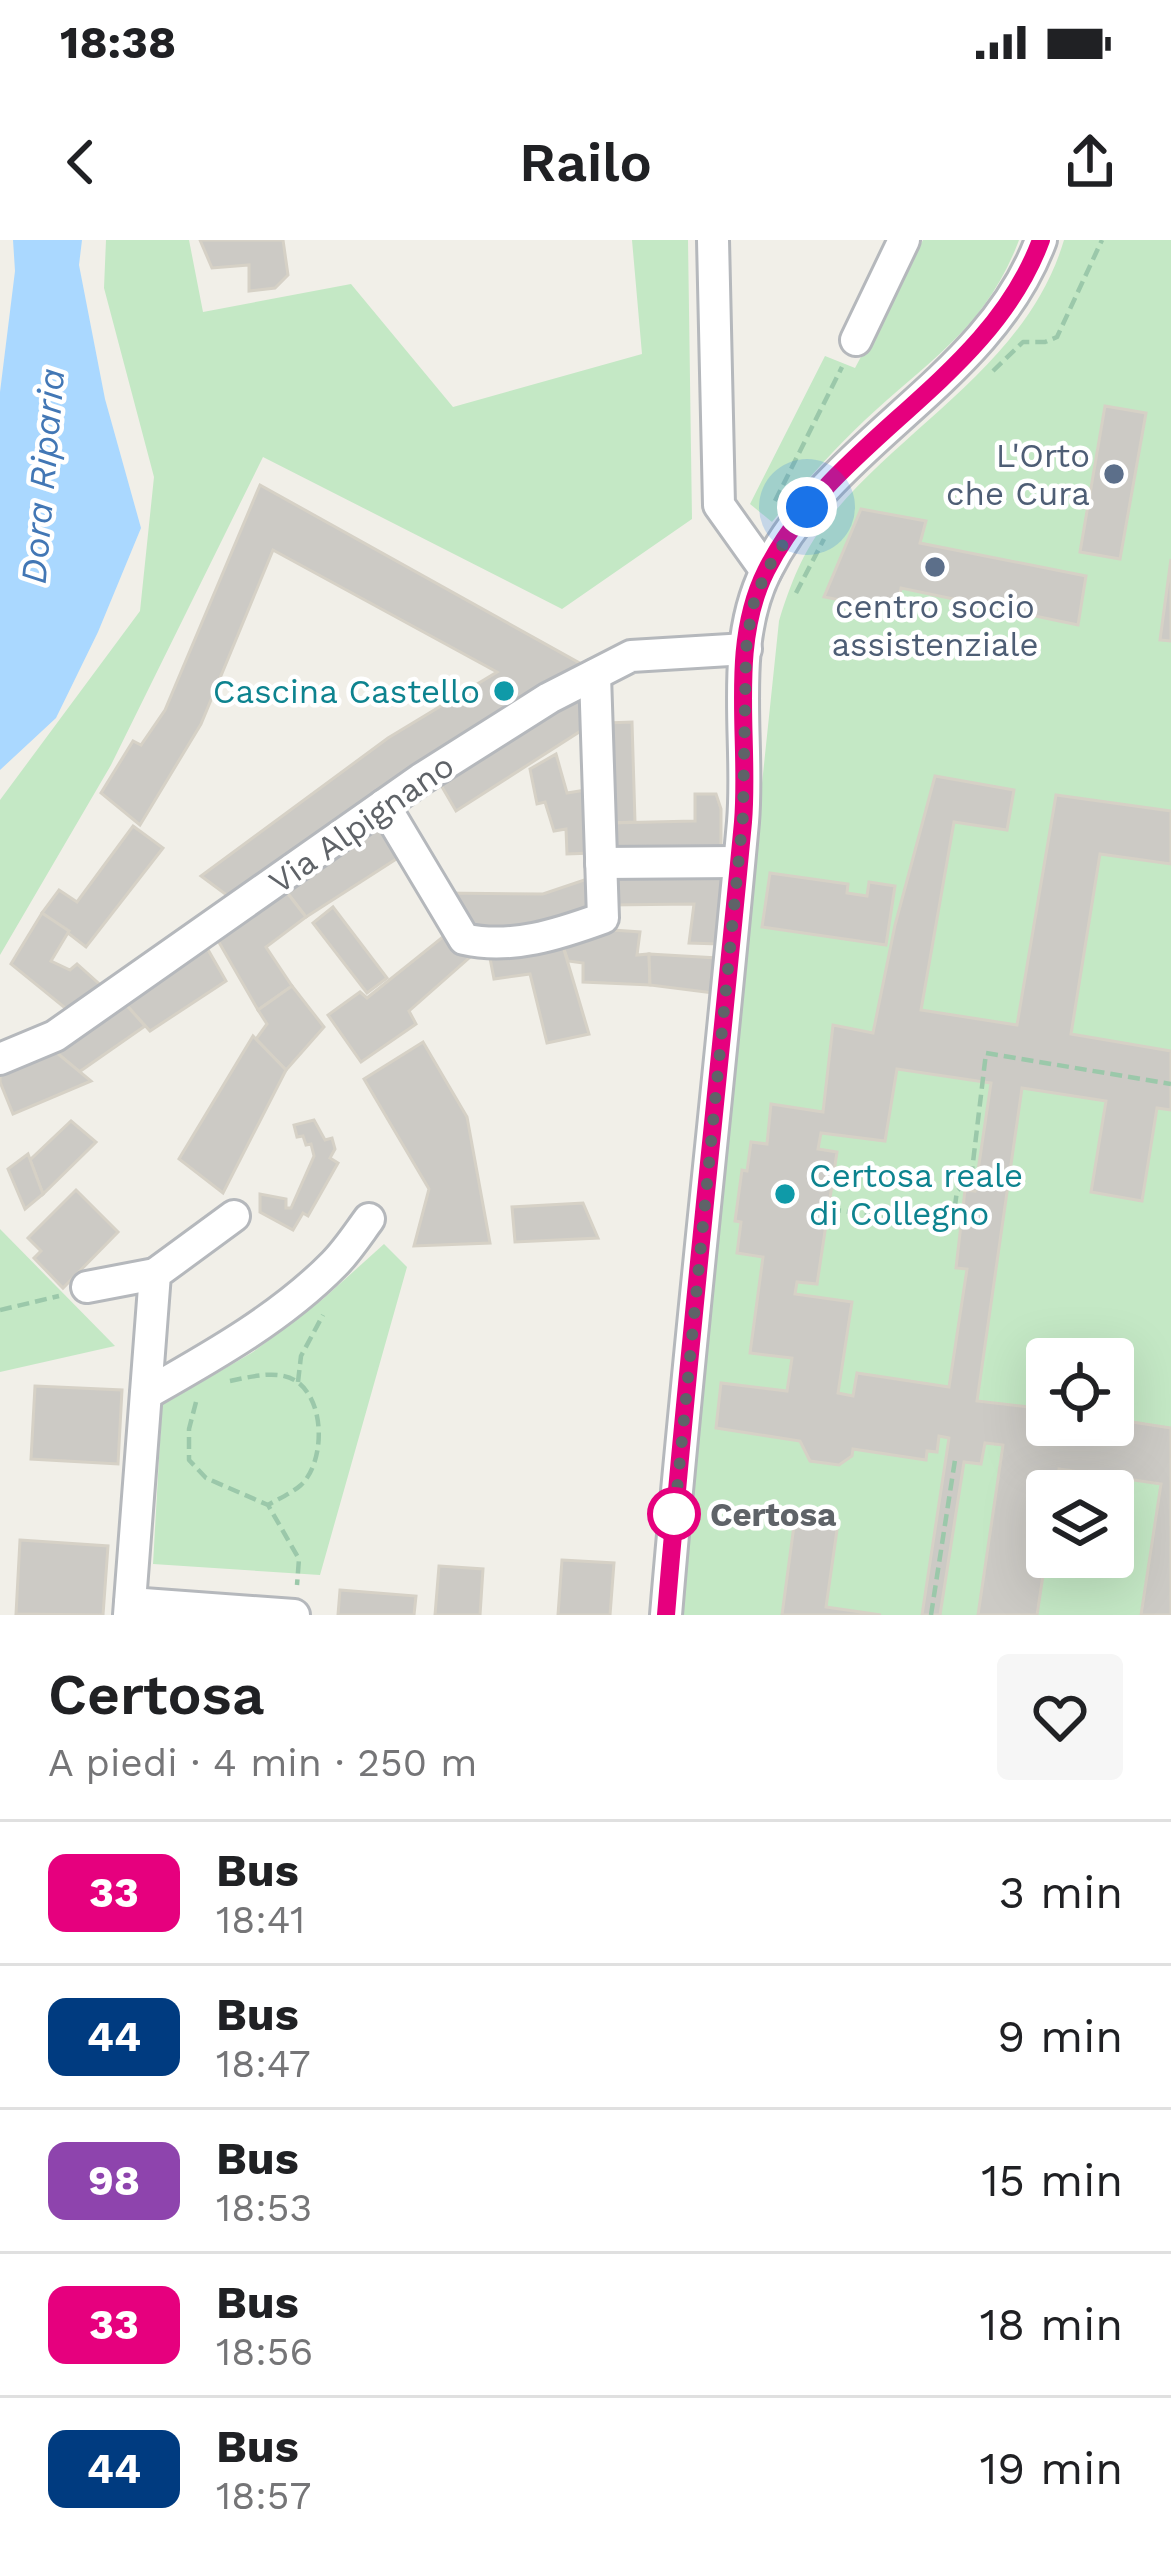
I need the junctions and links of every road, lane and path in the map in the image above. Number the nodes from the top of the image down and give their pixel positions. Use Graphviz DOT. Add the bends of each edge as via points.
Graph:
graph roads {
  1 [pos="713,240"];
  2 [pos="904,240"];
  3 [pos="1041,240"];
  4 [pos="1102,240"];
  5 [pos="856,340"];
  6 [pos="988,375"];
  7 [pos="774,502"];
  8 [pos="834,526"];
  9 [pos="766,571"];
  10 [pos="796,593"];
  11 [pos="746,649"];
  12 [pos="595,675"];
  13 [pos="384,806"];
  14 [pos="738,862"];
  15 [pos="601,863"];
  16 [pos="0,1059"];
  17 [pos="1171,1084"];
  18 [pos="829,1209"];
  19 [pos="234,1216"];
  20 [pos="369,1219"];
  21 [pos="155,1274"];
  22 [pos="315,1280"];
  23 [pos="87,1287"];
  24 [pos="0,1310"];
  25 [pos="298,1382"];
  26 [pos="218,1383"];
  27 [pos="146,1394"];
  28 [pos="206,1394"];
  29 [pos="955,1460"];
  30 [pos="268,1505"];
  31 [pos="295,1606"];
  32 [pos="129,1609"];
  33 [pos="666,1615"];
  34 [pos="931,1615"];
  1 -- 9 [label="street" via="719,505"];
  2 -- 5 [label="street"];
  3 -- 9 [label="street" via="1008,304 962,362 807,507"];
  4 -- 6 [label="path" via="1057,337 1023,342"];
  5 -- 7 [label="path"];
  8 -- 10 [label="path"];
  9 -- 11 [label="street"];
  11 -- 12 [label="street, Via Alpignano" via="631,656"];
  11 -- 14 [label="street"];
  12 -- 13 [label="street, Via Alpignano"];
  12 -- 15 [label="street"];
  13 -- 15 [label="street" via="464,939 483,944 549,938 603,918"];
  13 -- 16 [label="street, Via Alpignano" via="55,1036"];
  14 -- 15 [label="street"];
  14 -- 33 [label="street"];
  17 -- 18 [label="path" via="986,1053 971,1179 957,1191 952,1227"];
  19 -- 21 [label="street"];
  20 -- 22 [label="street"];
  21 -- 23 [label="street"];
  21 -- 27 [label="street"];
  22 -- 25 [label="path" via="336,1297 301,1356"];
  22 -- 27 [label="street" via="226,1348"];
  23 -- 24 [label="path"];
  25 -- 26 [label="path" via="278,1375"];
  25 -- 30 [label="path" via="319,1423 318,1451 304,1484"];
  27 -- 32 [label="street"];
  28 -- 30 [label="path" via="193,1404 189,1460 206,1478"];
  29 -- 34 [label="path"];
  30 -- 31 [label="path" via="299,1559"];
  31 -- 32 [label="street"];
}
